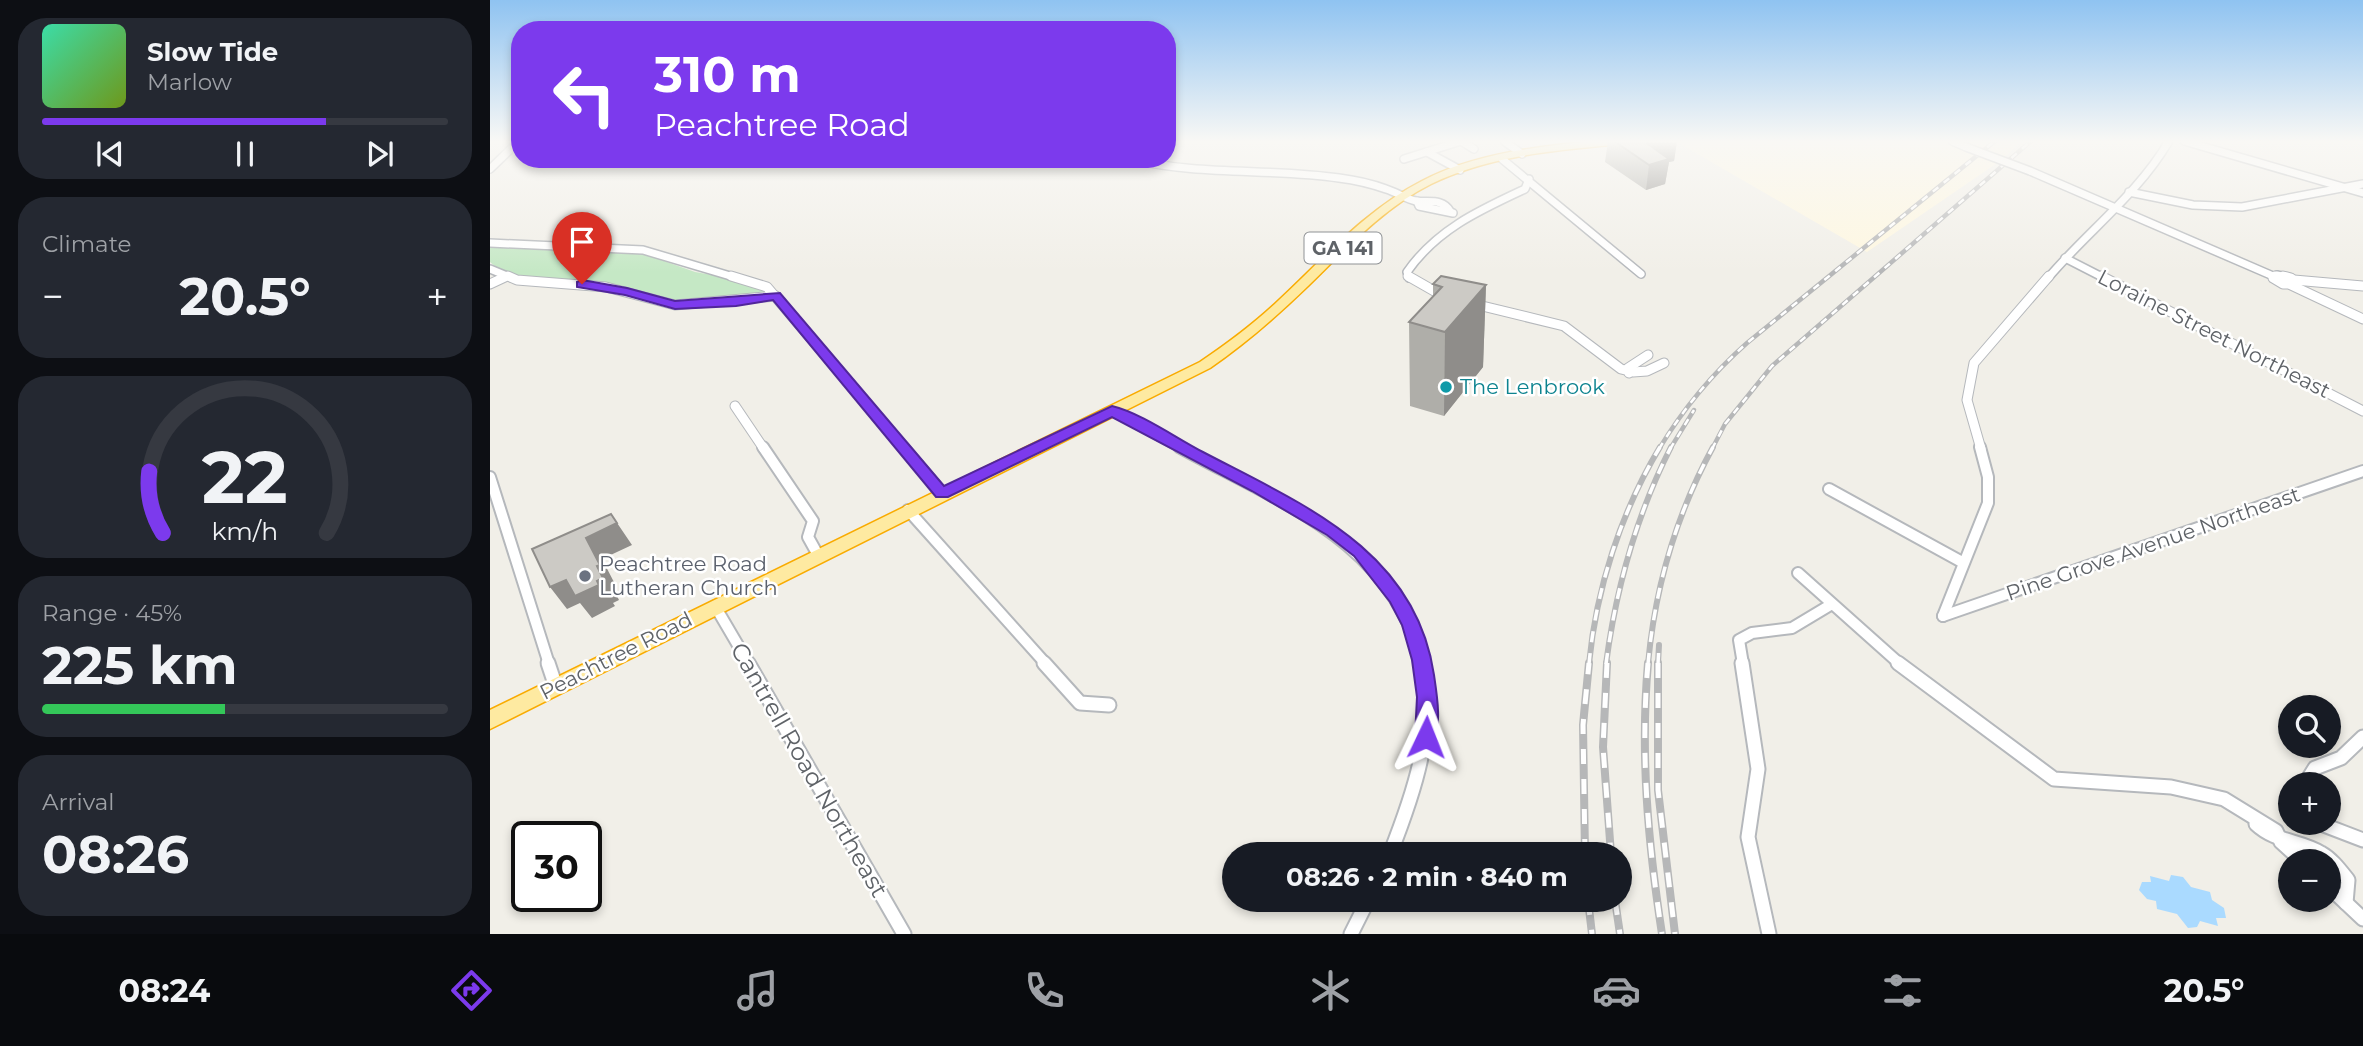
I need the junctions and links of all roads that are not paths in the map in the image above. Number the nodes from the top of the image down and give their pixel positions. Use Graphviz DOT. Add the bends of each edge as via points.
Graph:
graph roads {
  1 [pos="1369,185"];
  2 [pos="1435,185"];
  3 [pos="1526,185"];
  4 [pos="1535,185"];
  5 [pos="2066,185"];
  6 [pos="2136,185"];
  7 [pos="2337,185"];
  8 [pos="2357,185"];
  9 [pos="2342,186"];
  10 [pos="2129,192"];
  11 [pos="2363,193"];
  12 [pos="1410,199"];
  13 [pos="2157,199"];
  14 [pos="2117,204"];
  15 [pos="1464,217"];
  16 [pos="490,243"];
  17 [pos="2065,258"];
  18 [pos="490,269"];
  19 [pos="1641,274"];
  20 [pos="505,277"];
  21 [pos="2293,282"];
  22 [pos="490,284"];
  23 [pos="2363,286"];
  24 [pos="776,296"];
  25 [pos="1452,298"];
  26 [pos="1465,302"];
  27 [pos="2363,320"];
  28 [pos="1629,373"];
  29 [pos="735,405"];
  30 [pos="1112,411"];
  31 [pos="2363,411"];
  32 [pos="2363,471"];
  33 [pos="490,477"];
  34 [pos="1829,489"];
  35 [pos="942,493"];
  36 [pos="908,510"];
  37 [pos="818,555"];
  38 [pos="1962,562"];
  39 [pos="1798,573"];
  40 [pos="1832,604"];
  41 [pos="715,606"];
  42 [pos="556,687"];
  43 [pos="1109,705"];
  44 [pos="490,720"];
  45 [pos="2363,737"];
  46 [pos="2312,772"];
  47 [pos="2341,832"];
  48 [pos="2363,840"];
  49 [pos="1395,842"];
  50 [pos="2281,842"];
  51 [pos="2289,849"];
  52 [pos="2341,898"];
  53 [pos="2346,903"];
  54 [pos="1362,912"];
  55 [pos="2363,919"];
  56 [pos="904,934"];
  57 [pos="1351,934"];
  58 [pos="1769,934"];
  1 -- 12 [label="street"];
  2 -- 12 [label="highway, Peachtree Road / GA 141"];
  3 -- 15 [label="street"];
  4 -- 19 [label="street"];
  5 -- 14 [label="street, bridge"];
  6 -- 10 [label="street"];
  7 -- 9 [label="street"];
  8 -- 9 [label="street"];
  9 -- 11 [label="street"];
  9 -- 13 [label="street" via="2254,206"];
  10 -- 13 [label="street"];
  10 -- 14 [label="street"];
  12 -- 15 [label="street" via="1419,206"];
  12 -- 30 [label="highway, Peachtree Road / GA 141" via="1359,232 1291,298 1218,357"];
  13 -- 14 [label="street"];
  14 -- 17 [label="street"];
  14 -- 21 [label="street" via="2276,281"];
  15 -- 25 [label="street" via="1407,272 1409,278"];
  16 -- 24 [label="street" via="643,250 755,281"];
  17 -- 31 [label="street, Loraine Street Northeast"];
  17 -- 38 [label="street" via="1986,345 1965,383 1989,493 1986,513"];
  18 -- 20 [label="street"];
  20 -- 22 [label="street"];
  20 -- 24 [label="street" via="606,287 675,305"];
  21 -- 23 [label="street"];
  21 -- 27 [label="street"];
  24 -- 35 [label="street"];
  26 -- 28 [label="street" via="1568,327"];
  28 -- 28 [label="street" via="1643,374 1660,365 1644,357 1628,368"];
  29 -- 37 [label="street" via="813,522 808,537"];
  30 -- 35 [label="highway, Peachtree Road / GA 141"];
  30 -- 49 [label="street" via="1333,531 1360,552 1397,598 1422,660 1427,697 1418,780"];
  32 -- 38 [label="street, Pine Grove Avenue Northeast" via="1943,616"];
  33 -- 42 [label="street"];
  34 -- 38 [label="street"];
  35 -- 36 [label="highway, Peachtree Road / GA 141"];
  36 -- 37 [label="highway, Peachtree Road / GA 141"];
  36 -- 43 [label="street" via="1080,703"];
  37 -- 41 [label="highway, Peachtree Road / GA 141"];
  39 -- 40 [label="street"];
  40 -- 50 [label="street" via="1918,680 2054,779 2171,787 2224,799 2246,813 2267,836"];
  40 -- 58 [label="street" via="1792,628 1752,633 1739,640 1758,769 1748,837"];
  41 -- 42 [label="highway, Peachtree Road / GA 141"];
  41 -- 56 [label="street, Cantrell Road Northeast"];
  42 -- 44 [label="highway, Peachtree Road / GA 141"];
  45 -- 46 [label="street" via="2341,758"];
  47 -- 48 [label="street"];
  50 -- 51 [label="street"];
  50 -- 53 [label="street" via="2319,851 2335,864 2348,880"];
  52 -- 53 [label="street"];
  53 -- 55 [label="street"];
  54 -- 57 [label="street"];
}
